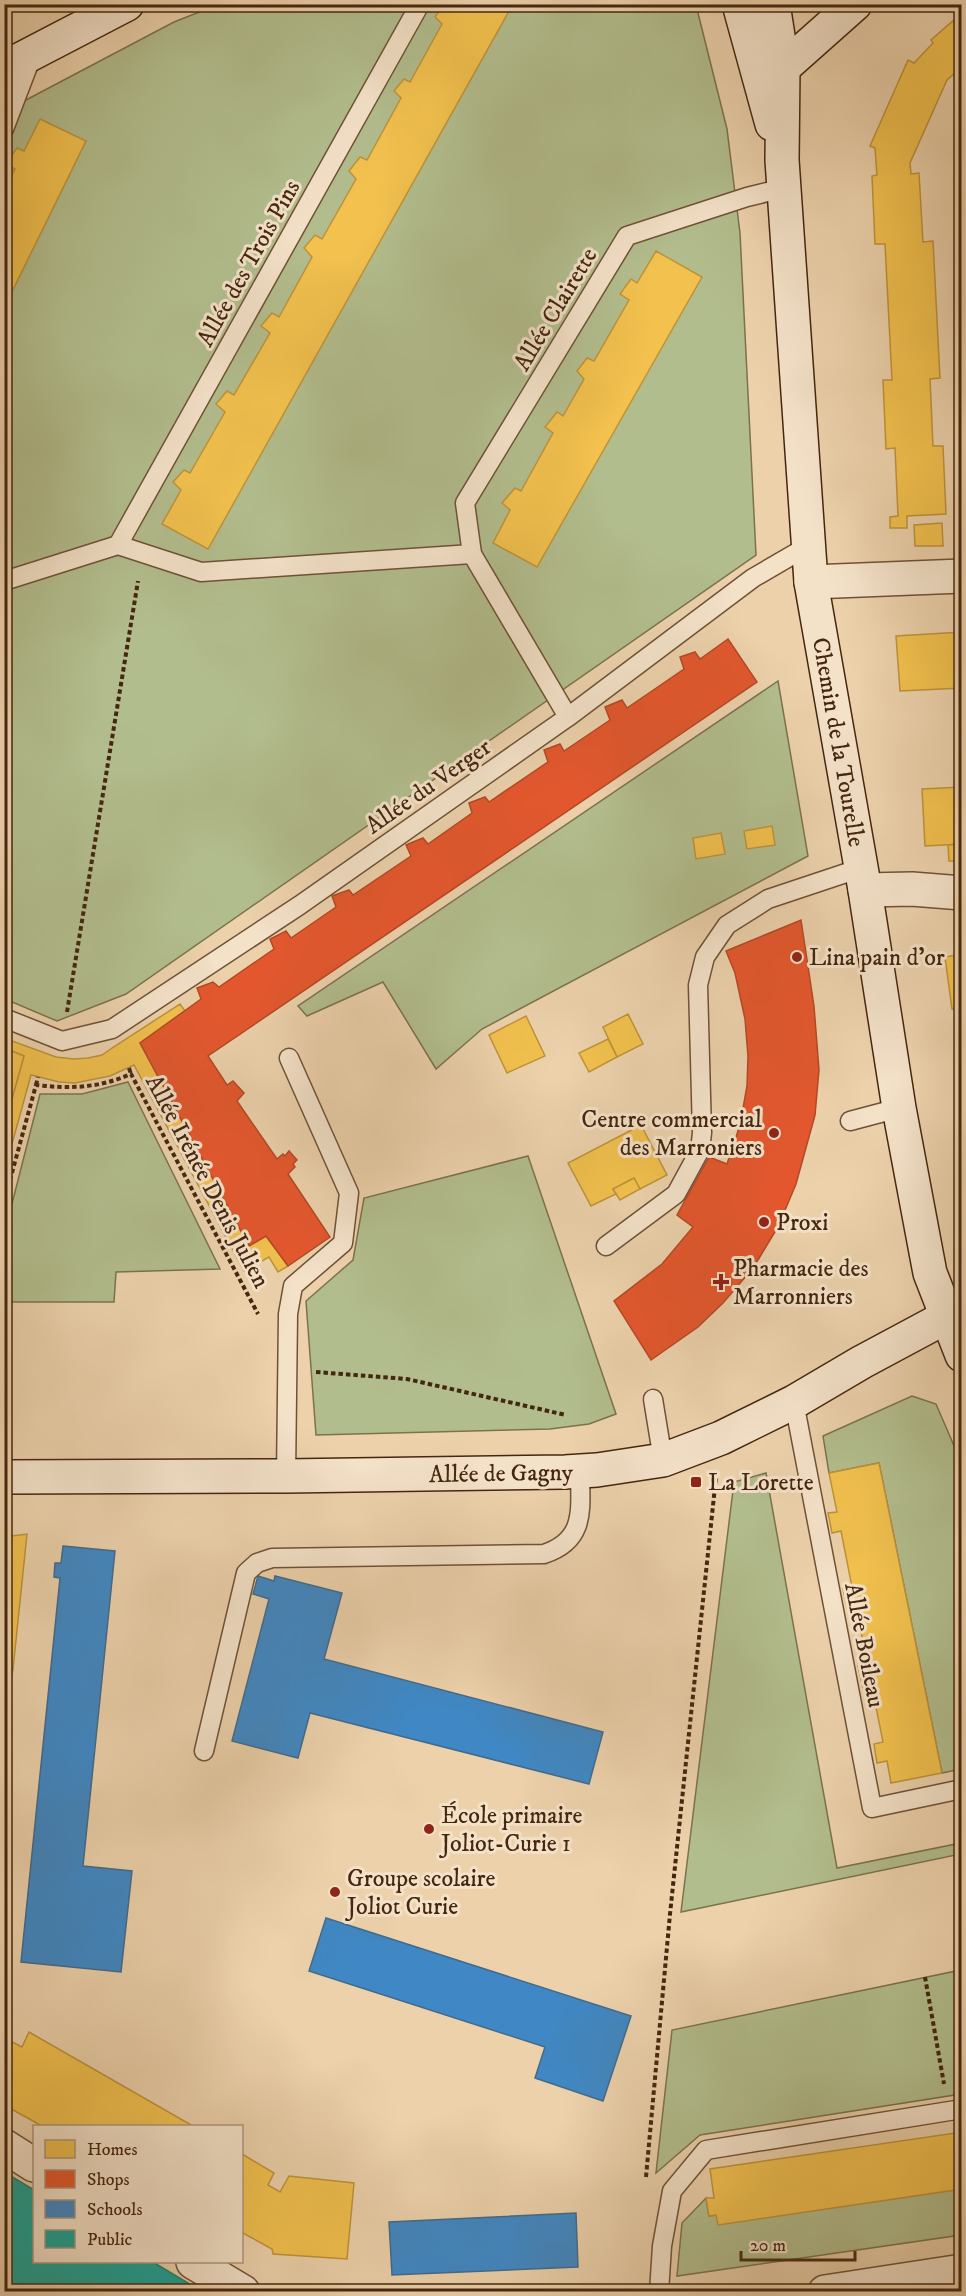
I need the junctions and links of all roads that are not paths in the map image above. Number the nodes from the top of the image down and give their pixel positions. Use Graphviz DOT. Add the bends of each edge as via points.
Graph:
graph roads {
  1 [pos="127,4"];
  2 [pos="420,4"];
  3 [pos="739,4"];
  4 [pos="773,4"];
  5 [pos="855,4"];
  6 [pos="33,53"];
  7 [pos="4,68"];
  8 [pos="783,68"];
  9 [pos="4,129"];
  10 [pos="783,174"];
  11 [pos="118,545"];
  12 [pos="808,546"];
  13 [pos="472,554"];
  14 [pos="962,576"];
  15 [pos="4,581"];
  16 [pos="811,582"];
  17 [pos="568,717"];
  18 [pos="863,879"];
  19 [pos="962,893"];
  20 [pos="4,1018"];
  21 [pos="289,1058"];
  22 [pos="899,1108"];
  23 [pos="849,1121"];
  24 [pos="606,1246"];
  25 [pos="954,1315"];
  26 [pos="962,1355"];
  27 [pos="653,1399"];
  28 [pos="794,1402"];
  29 [pos="663,1460"];
  30 [pos="580,1471"];
  31 [pos="286,1476"];
  32 [pos="4,1477"];
  33 [pos="204,1750"];
  34 [pos="962,1789"];
  35 [pos="955,2110"];
  36 [pos="4,2146"];
  37 [pos="33,2163"];
  38 [pos="196,2263"];
  39 [pos="962,2271"];
  40 [pos="243,2292"];
  41 [pos="658,2292"];
  42 [pos="825,2292"];
  1 -- 6 [label="street"];
  2 -- 11 [label="lane, Allée des Trois Pins"];
  3 -- 10 [label="street, Chemin de la Tourelle"];
  4 -- 8 [label="street, Chemin de la Tourelle"];
  5 -- 8 [label="street"];
  6 -- 7 [label="street"];
  6 -- 9 [label="lane"];
  8 -- 10 [label="street, Chemin de la Tourelle"];
  10 -- 12 [label="street, Chemin de la Tourelle"];
  10 -- 13 [label="lane, Allée Clairette" via="747,197 627,236 465,503"];
  11 -- 13 [label="lane" via="201,572"];
  11 -- 15 [label="lane"];
  12 -- 16 [label="street, Chemin de la Tourelle"];
  12 -- 17 [label="lane, Allée du Verger" via="743,585"];
  13 -- 17 [label="lane"];
  14 -- 16 [label="street"];
  16 -- 18 [label="street, Chemin de la Tourelle"];
  17 -- 20 [label="lane, Allée du Verger" via="300,905 112,1029 62,1041"];
  18 -- 19 [label="street" via="912,889"];
  18 -- 22 [label="street, Chemin de la Tourelle"];
  18 -- 24 [label="lane" via="768,899 727,925 705,957 698,985 700,1150 676,1194"];
  21 -- 31 [label="lane" via="348,1193 343,1243 293,1286 288,1314"];
  22 -- 23 [label="lane"];
  22 -- 25 [label="street, Chemin de la Tourelle" via="930,1273"];
  25 -- 26 [label="street, Chemin de la Tourelle"];
  25 -- 28 [label="street, Allée de Gagny"];
  27 -- 29 [label="lane"];
  28 -- 29 [label="street, Allée de Gagny" via="721,1438"];
  28 -- 34 [label="lane, Allée Boileau" via="872,1808"];
  29 -- 30 [label="street, Allée de Gagny"];
  30 -- 31 [label="street, Allée de Gagny"];
  30 -- 33 [label="lane" via="580,1521 571,1538 557,1550 544,1554 272,1558 257,1563 246,1573"];
  31 -- 32 [label="street, Allée de Gagny"];
  35 -- 41 [label="lane" via="706,2150 672,2191"];
  36 -- 37 [label="street"];
  38 -- 40 [label="street"];
  39 -- 42 [label="street"];
}
